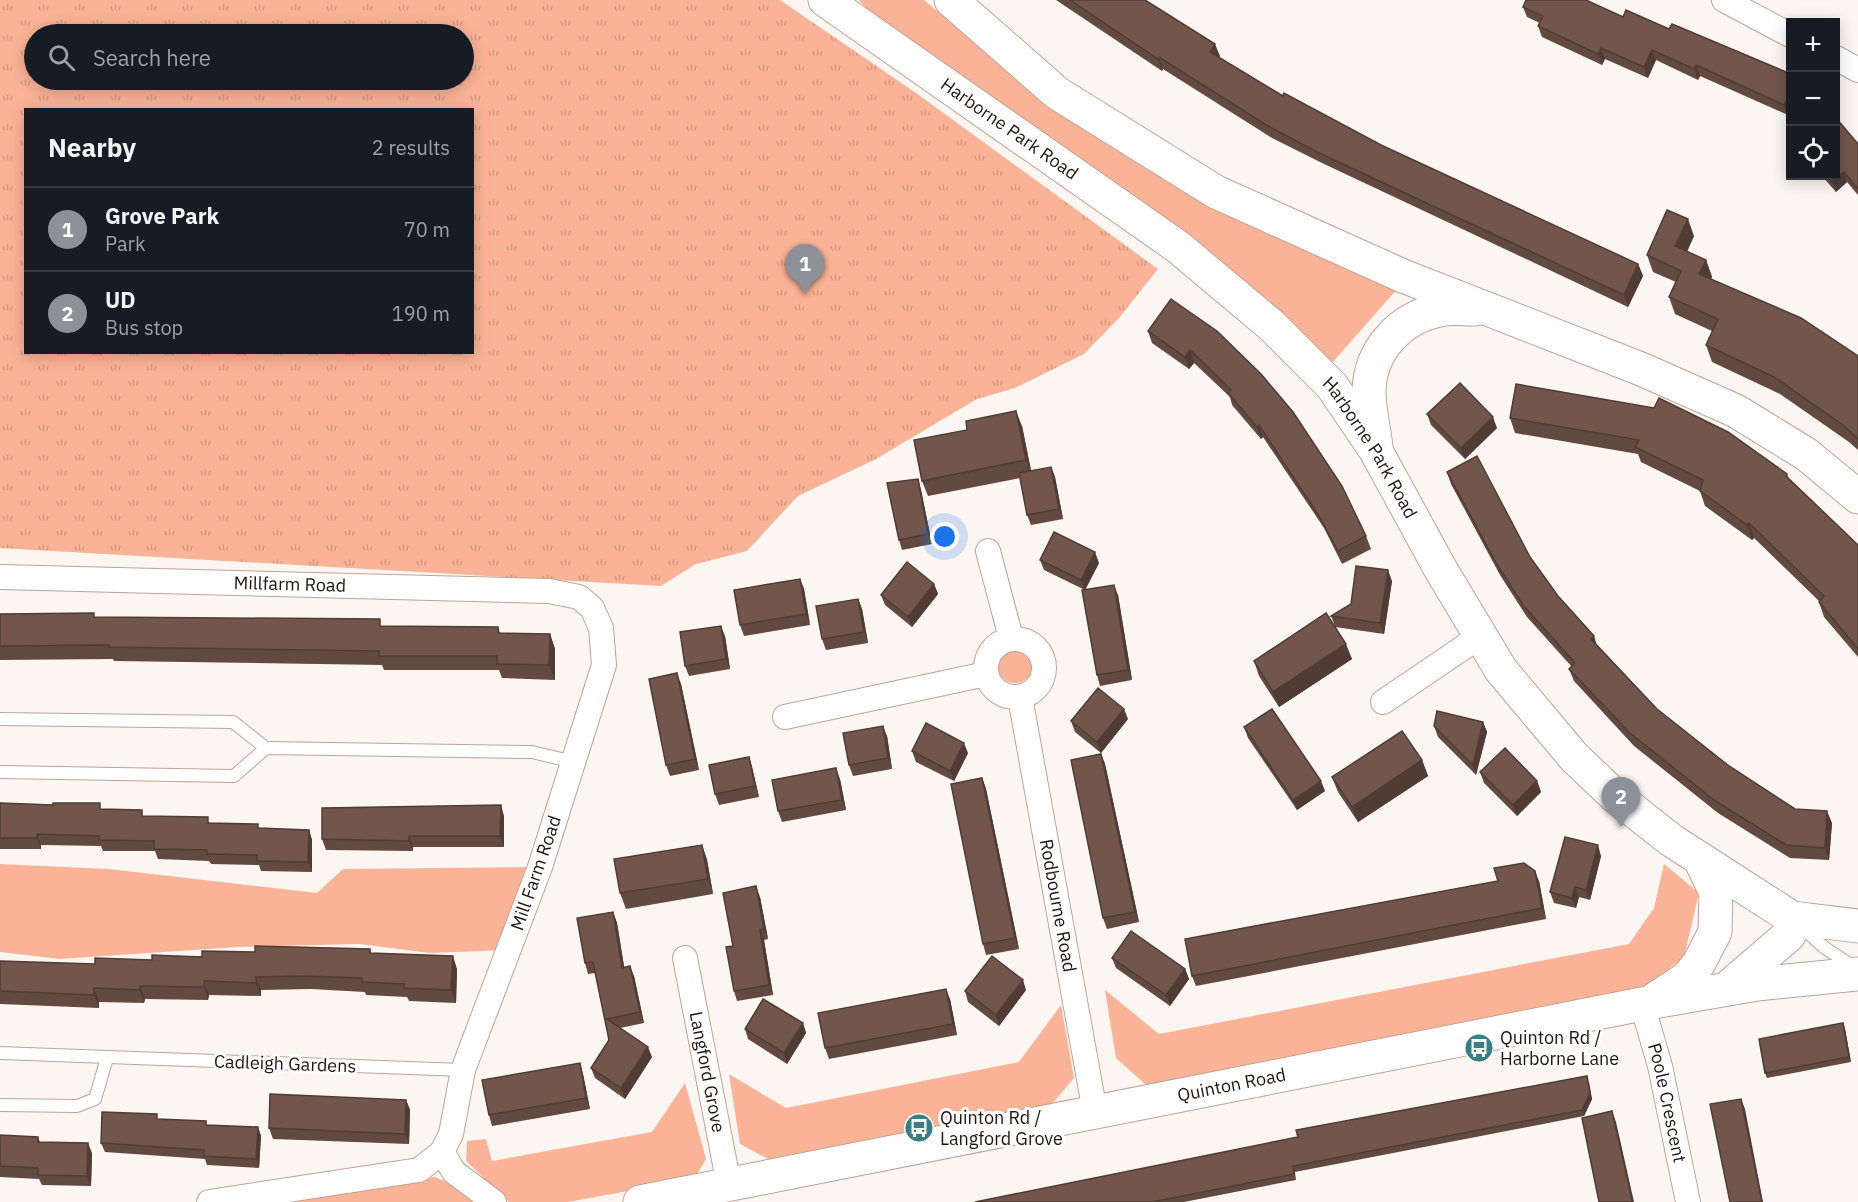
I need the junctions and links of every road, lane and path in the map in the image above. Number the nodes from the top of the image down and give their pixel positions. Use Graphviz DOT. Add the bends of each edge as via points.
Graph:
graph roads {
  1 [pos="825,0"];
  2 [pos="951,0"];
  3 [pos="1724,0"];
  4 [pos="1786,32"];
  5 [pos="1840,60"];
  6 [pos="1858,70"];
  7 [pos="1484,309"];
  8 [pos="1376,451"];
  9 [pos="1858,497"];
  10 [pos="988,551"];
  11 [pos="0,577"];
  12 [pos="579,597"];
  13 [pos="1479,637"];
  14 [pos="1011,638"];
  15 [pos="986,674"];
  16 [pos="1020,697"];
  17 [pos="1383,702"];
  18 [pos="785,717"];
  19 [pos="0,719"];
  20 [pos="266,748"];
  21 [pos="574,762"];
  22 [pos="0,772"];
  23 [pos="1700,859"];
  24 [pos="1792,918"];
  25 [pos="1858,926"];
  26 [pos="685,958"];
  27 [pos="1858,969"];
  28 [pos="1858,974"];
  29 [pos="1726,989"];
  30 [pos="1645,1003"];
  31 [pos="0,1053"];
  32 [pos="107,1058"];
  33 [pos="464,1070"];
  34 [pos="0,1105"];
  35 [pos="1095,1112"];
  36 [pos="442,1152"];
  37 [pos="729,1185"];
  38 [pos="209,1202"];
  39 [pos="494,1202"];
  40 [pos="640,1202"];
  41 [pos="1688,1202"];
  1 -- 8 [label="main road, Harborne Park Road" via="1178,247 1272,325 1332,386"];
  2 -- 7 [label="main road" via="1057,93 1216,192"];
  3 -- 4 [label="street"];
  5 -- 6 [label="street"];
  7 -- 8 [label="main road" via="1441,309 1416,317 1394,332 1376,358 1369,391"];
  7 -- 9 [label="main road" via="1641,369 1736,411 1806,454"];
  8 -- 13 [label="main road, Harborne Park Road"];
  10 -- 14 [label="street"];
  11 -- 12 [label="street, Millfarm Road" via="549,591"];
  12 -- 21 [label="street, Mill Farm Road" via="592,608 602,628 604,665"];
  13 -- 17 [label="street"];
  13 -- 23 [label="main road, Harborne Park Road" via="1501,670 1574,757 1614,795"];
  14 -- 15 [label="street" via="994,647 985,664"];
  14 -- 16 [label="street" via="1027,641 1043,659 1040,683"];
  15 -- 16 [label="street" via="1002,694"];
  15 -- 18 [label="street"];
  16 -- 35 [label="street, Rodbourne Road"];
  19 -- 20 [label="lane" via="233,722"];
  20 -- 21 [label="lane" via="532,752"];
  20 -- 22 [label="lane" via="234,776"];
  21 -- 33 [label="street, Mill Farm Road" via="540,867"];
  23 -- 24 [label="main road, Harborne Park Road"];
  23 -- 30 [label="main road" via="1716,893 1714,932 1687,978"];
  24 -- 25 [label="main road, Harborne Park Road"];
  24 -- 27 [label="lane" via="1825,948"];
  24 -- 29 [label="main road" via="1789,934"];
  26 -- 37 [label="street, Langford Grove"];
  28 -- 29 [label="main road, Quinton Road"];
  29 -- 30 [label="main road, Quinton Road"];
  30 -- 35 [label="main road, Quinton Road"];
  30 -- 41 [label="street, Poole Crescent"];
  31 -- 32 [label="lane, Cadleigh Gardens"];
  32 -- 33 [label="lane, Cadleigh Gardens"];
  32 -- 34 [label="lane" via="95,1099 77,1106"];
  33 -- 36 [label="street, Mill Farm Road" via="451,1134"];
  35 -- 37 [label="main road, Quinton Road"];
  36 -- 38 [label="street" via="419,1170"];
  36 -- 39 [label="street" via="454,1172"];
  37 -- 40 [label="main road, Quinton Road"];
}
